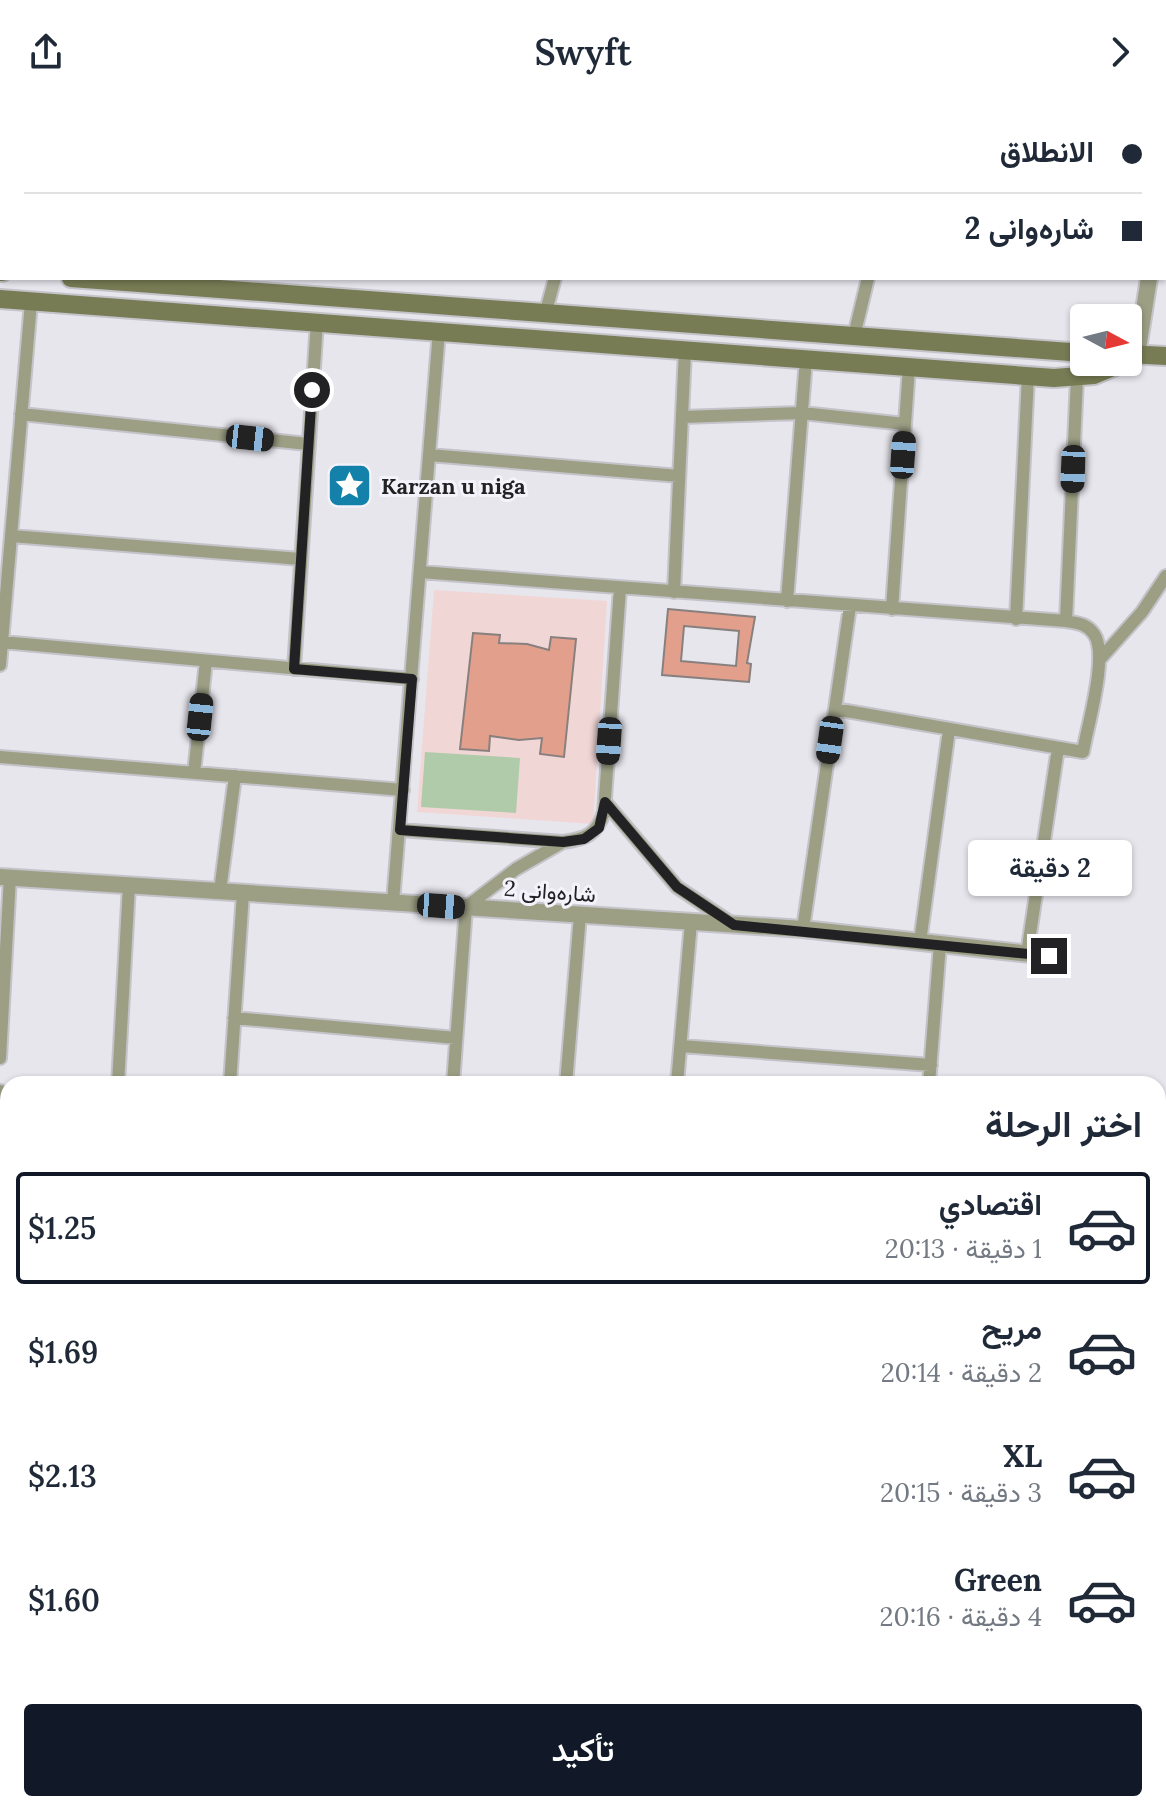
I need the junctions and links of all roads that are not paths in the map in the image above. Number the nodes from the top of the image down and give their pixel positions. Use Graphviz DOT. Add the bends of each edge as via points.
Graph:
graph roads {
  1 [pos="133,280"];
  2 [pos="554,280"];
  3 [pos="868,280"];
  4 [pos="1148,280"];
  5 [pos="164,281"];
  6 [pos="331,296"];
  7 [pos="0,299"];
  8 [pos="384,300"];
  9 [pos="31,302"];
  10 [pos="1142,306"];
  11 [pos="546,311"];
  12 [pos="322,323"];
  13 [pos="382,327"];
  14 [pos="439,331"];
  15 [pos="854,336"];
  16 [pos="685,350"];
  17 [pos="1070,352"];
  18 [pos="1166,356"];
  19 [pos="1142,357"];
  20 [pos="806,359"];
  21 [pos="909,367"];
  22 [pos="1028,376"];
  23 [pos="1086,376"];
  24 [pos="1077,378"];
  25 [pos="802,413"];
  26 [pos="21,414"];
  27 [pos="682,417"];
  28 [pos="905,424"];
  29 [pos="308,444"];
  30 [pos="429,455"];
  31 [pos="679,476"];
  32 [pos="11,536"];
  33 [pos="300,559"];
  34 [pos="420,572"];
  35 [pos="1166,576"];
  36 [pos="620,588"];
  37 [pos="674,592"];
  38 [pos="787,601"];
  39 [pos="850,606"];
  40 [pos="892,609"];
  41 [pos="1016,619"];
  42 [pos="1066,621"];
  43 [pos="2,625"];
  44 [pos="2,642"];
  45 [pos="1101,658"];
  46 [pos="206,661"];
  47 [pos="0,665"];
  48 [pos="294,669"];
  49 [pos="412,679"];
  50 [pos="835,709"];
  51 [pos="949,730"];
  52 [pos="1058,748"];
  53 [pos="0,757"];
  54 [pos="194,773"];
  55 [pos="235,776"];
  56 [pos="403,790"];
  57 [pos="605,802"];
  58 [pos="400,830"];
  59 [pos="563,842"];
  60 [pos="5,877"];
  61 [pos="129,885"];
  62 [pos="220,891"];
  63 [pos="243,893"];
  64 [pos="393,902"];
  65 [pos="466,907"];
  66 [pos="580,915"];
  67 [pos="691,922"];
  68 [pos="734,925"];
  69 [pos="803,929"];
  70 [pos="920,942"];
  71 [pos="940,944"];
  72 [pos="1027,954"];
  73 [pos="1049,956"];
  74 [pos="234,1018"];
  75 [pos="456,1038"];
  76 [pos="681,1046"];
  77 [pos="0,1058"];
  78 [pos="931,1065"];
  79 [pos="118,1076"];
  80 [pos="230,1076"];
  81 [pos="454,1076"];
  82 [pos="567,1076"];
  83 [pos="678,1076"];
  84 [pos="930,1076"];
  1 -- 5 [label="main road"];
  2 -- 11 [label="street"];
  3 -- 15 [label="street"];
  4 -- 10 [label="street"];
  5 -- 6 [label="main road"];
  6 -- 8 [label="main road"];
  6 -- 12 [label="main road" via="337,310"];
  7 -- 9 [label="main road"];
  8 -- 11 [label="main road"];
  8 -- 13 [label="main road" via="377,311"];
  9 -- 12 [label="main road"];
  9 -- 26 [label="street"];
  11 -- 15 [label="main road"];
  12 -- 13 [label="main road"];
  12 -- 29 [label="street"];
  13 -- 14 [label="main road"];
  14 -- 16 [label="main road"];
  14 -- 30 [label="street"];
  15 -- 17 [label="main road"];
  16 -- 20 [label="main road"];
  16 -- 27 [label="street"];
  18 -- 19 [label="main road"];
  20 -- 21 [label="main road"];
  20 -- 25 [label="street"];
  21 -- 22 [label="main road"];
  21 -- 28 [label="street"];
  22 -- 24 [label="main road"];
  22 -- 41 [label="street"];
  23 -- 24 [label="main road"];
  24 -- 42 [label="street"];
  25 -- 27 [label="street"];
  25 -- 28 [label="street"];
  25 -- 38 [label="street"];
  26 -- 29 [label="street"];
  26 -- 32 [label="street"];
  27 -- 31 [label="street"];
  28 -- 40 [label="street"];
  29 -- 33 [label="street"];
  30 -- 31 [label="street"];
  30 -- 34 [label="street"];
  31 -- 37 [label="street"];
  32 -- 33 [label="street"];
  32 -- 43 [label="street"];
  33 -- 48 [label="street"];
  34 -- 36 [label="street"];
  34 -- 49 [label="street"];
  35 -- 45 [label="street"];
  36 -- 37 [label="street"];
  36 -- 57 [label="street"];
  37 -- 38 [label="street"];
  38 -- 39 [label="street"];
  39 -- 40 [label="street"];
  39 -- 50 [label="street"];
  40 -- 41 [label="street"];
  41 -- 42 [label="street"];
  42 -- 45 [label="street" via="1084,624 1096,636"];
  43 -- 44 [label="street"];
  44 -- 46 [label="street"];
  44 -- 47 [label="street"];
  45 -- 52 [label="street" via="1083,752"];
  46 -- 48 [label="street"];
  46 -- 54 [label="street"];
  48 -- 49 [label="street"];
  49 -- 56 [label="street"];
  50 -- 51 [label="street"];
  50 -- 69 [label="street"];
  51 -- 52 [label="street"];
  51 -- 70 [label="street"];
  52 -- 72 [label="street"];
  53 -- 54 [label="street"];
  54 -- 55 [label="street"];
  55 -- 56 [label="street"];
  55 -- 62 [label="street"];
  56 -- 58 [label="street"];
  57 -- 59 [label="street" via="599,828 584,839"];
  57 -- 68 [label="street" via="677,887"];
  58 -- 59 [label="street"];
  58 -- 64 [label="street"];
  59 -- 65 [label="street"];
  60 -- 61 [label="street, شارەوانی 2"];
  60 -- 77 [label="street"];
  61 -- 62 [label="street, شارەوانی 2"];
  61 -- 79 [label="street"];
  62 -- 63 [label="street, شارەوانی 2"];
  63 -- 64 [label="street, شارەوانی 2"];
  63 -- 74 [label="street"];
  64 -- 65 [label="street, شارەوانی 2"];
  65 -- 66 [label="street, شارەوانی 2"];
  65 -- 75 [label="street"];
  66 -- 67 [label="street, شارەوانی 2"];
  66 -- 82 [label="street"];
  67 -- 68 [label="street, شارەوانی 2"];
  67 -- 76 [label="street"];
  68 -- 69 [label="street, شارەوانی 2"];
  69 -- 70 [label="street, شارەوانی 2"];
  70 -- 71 [label="street, شارەوانی 2"];
  71 -- 72 [label="street, شارەوانی 2"];
  71 -- 78 [label="street"];
  72 -- 73 [label="street, شارەوانی 2"];
  74 -- 75 [label="street"];
  74 -- 80 [label="street"];
  75 -- 81 [label="street"];
  76 -- 78 [label="street"];
  76 -- 83 [label="street"];
  78 -- 84 [label="street"];
}
